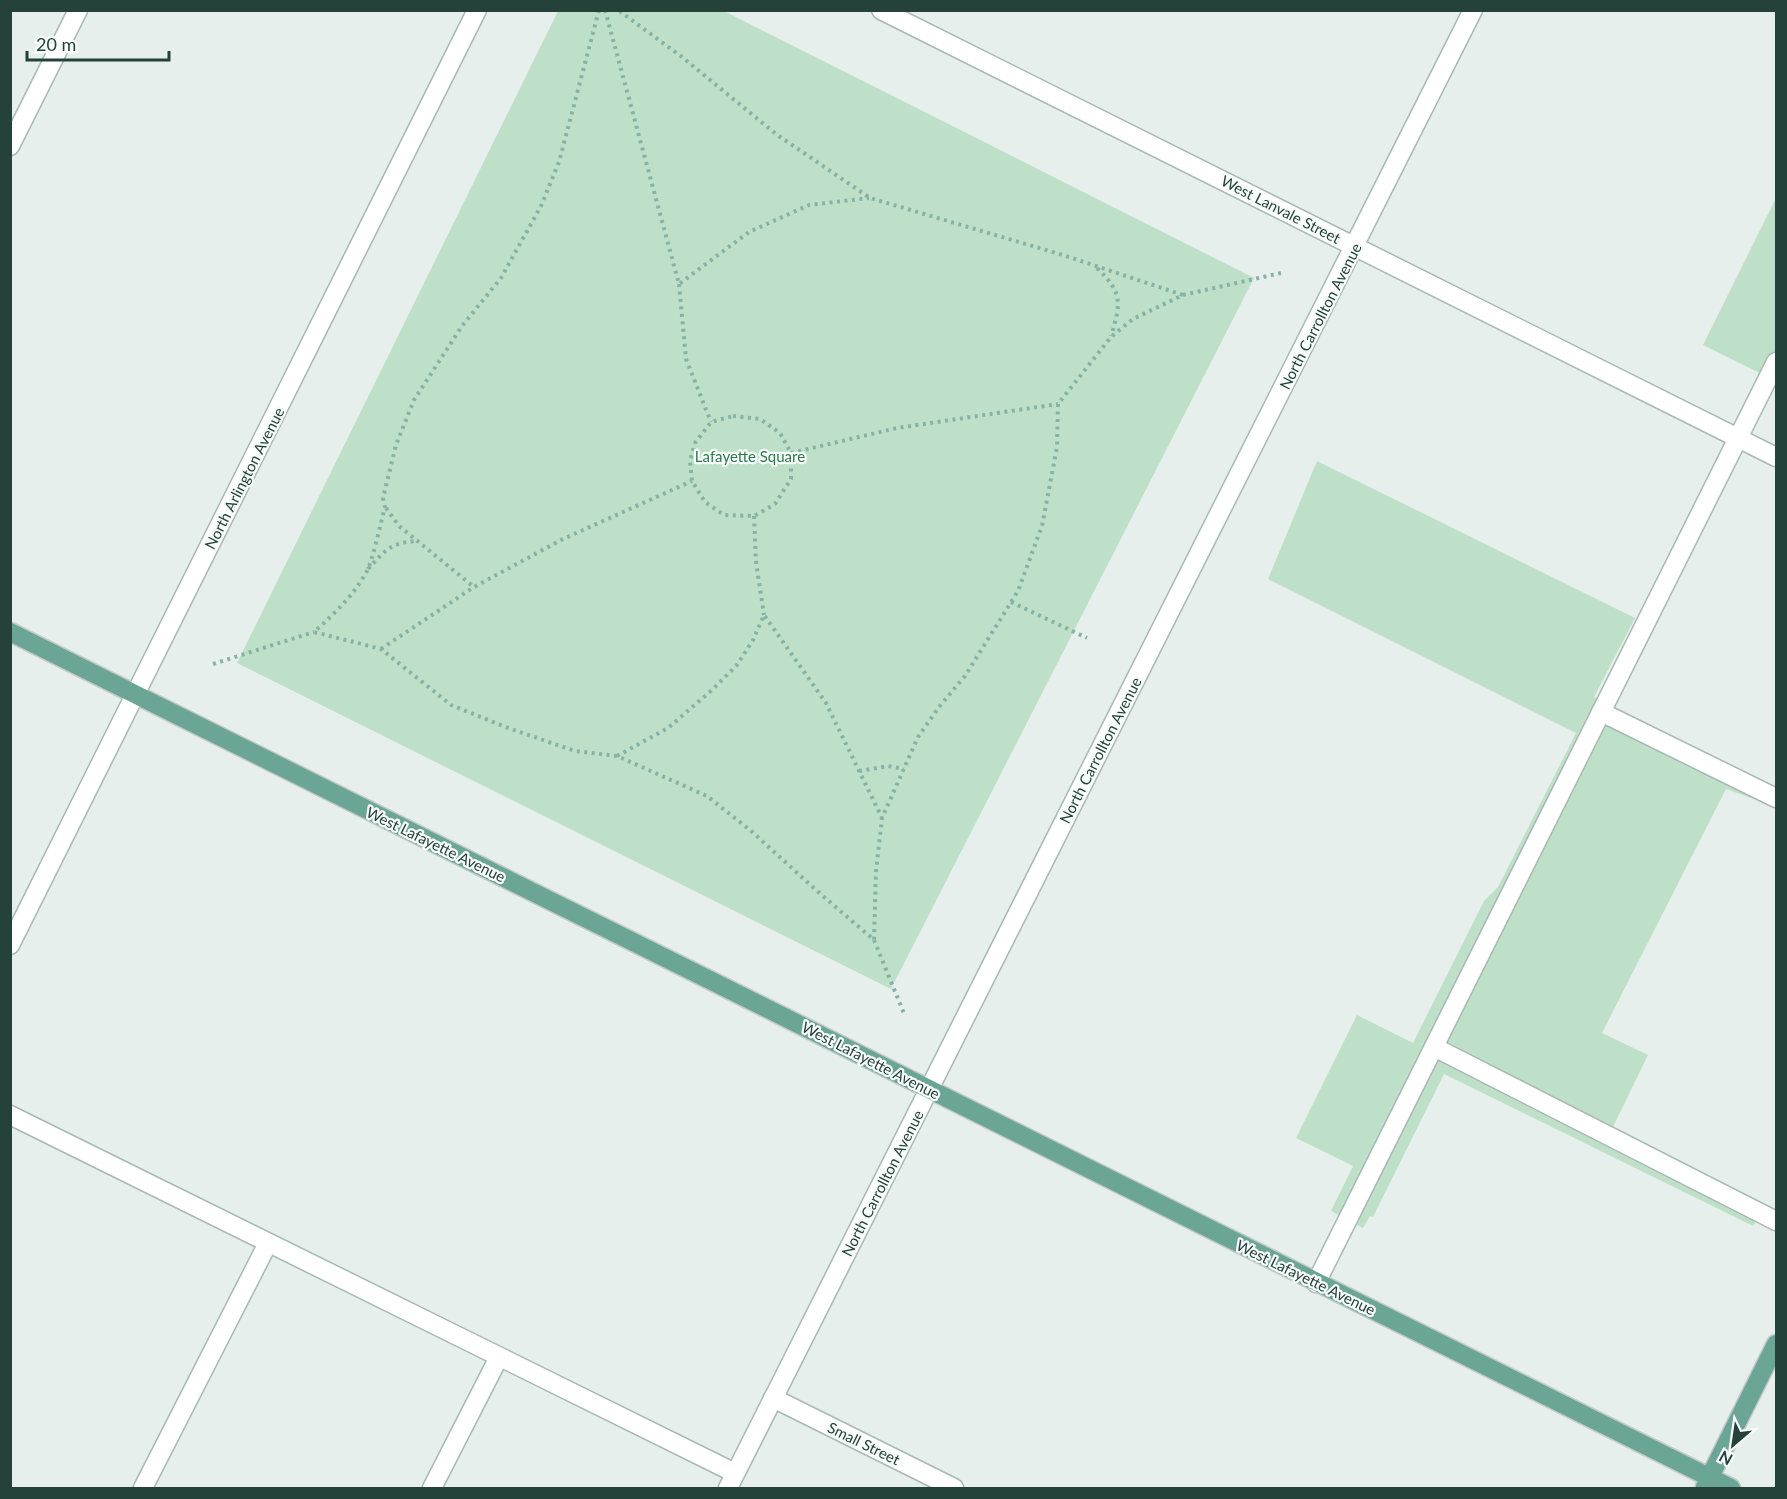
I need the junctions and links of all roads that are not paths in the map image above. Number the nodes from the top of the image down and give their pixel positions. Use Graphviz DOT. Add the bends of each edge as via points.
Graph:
graph roads {
  1 [pos="78,10"];
  2 [pos="477,10"];
  3 [pos="881,10"];
  4 [pos="1473,10"];
  5 [pos="10,146"];
  6 [pos="1355,247"];
  7 [pos="1776,362"];
  8 [pos="1739,438"];
  9 [pos="1776,457"];
  10 [pos="10,633"];
  11 [pos="135,695"];
  12 [pos="1601,712"];
  13 [pos="1776,798"];
  14 [pos="10,945"];
  15 [pos="1434,1047"];
  16 [pos="929,1090"];
  17 [pos="10,1115"];
  18 [pos="1776,1221"];
  19 [pos="268,1243"];
  20 [pos="1316,1282"];
  21 [pos="1776,1344"];
  22 [pos="499,1357"];
  23 [pos="773,1398"];
  24 [pos="732,1481"];
  25 [pos="1707,1483"];
  26 [pos="143,1488"];
  27 [pos="432,1488"];
  28 [pos="954,1488"];
  29 [pos="1731,1488"];
  1 -- 5 [label="street"];
  2 -- 11 [label="street, North Arlington Avenue"];
  3 -- 6 [label="street, West Lanvale Street"];
  4 -- 6 [label="street, North Carrollton Avenue"];
  6 -- 8 [label="street, West Lanvale Street"];
  6 -- 16 [label="street, North Carrollton Avenue"];
  7 -- 8 [label="street"];
  8 -- 9 [label="street, West Lanvale Street"];
  8 -- 12 [label="street"];
  10 -- 11 [label="main road, West Lafayette Avenue"];
  11 -- 14 [label="street, North Arlington Avenue"];
  11 -- 16 [label="main road, West Lafayette Avenue"];
  12 -- 13 [label="street"];
  12 -- 15 [label="street"];
  15 -- 18 [label="street"];
  15 -- 20 [label="street"];
  16 -- 20 [label="main road, West Lafayette Avenue"];
  16 -- 23 [label="street, North Carrollton Avenue"];
  17 -- 19 [label="street"];
  19 -- 22 [label="street"];
  19 -- 26 [label="street"];
  20 -- 25 [label="main road, West Lafayette Avenue"];
  21 -- 25 [label="main road"];
  22 -- 24 [label="street"];
  22 -- 27 [label="street"];
  23 -- 24 [label="street, North Carrollton Avenue"];
  23 -- 28 [label="street, Small Street"];
  25 -- 29 [label="main road, West Lafayette Avenue"];
}
